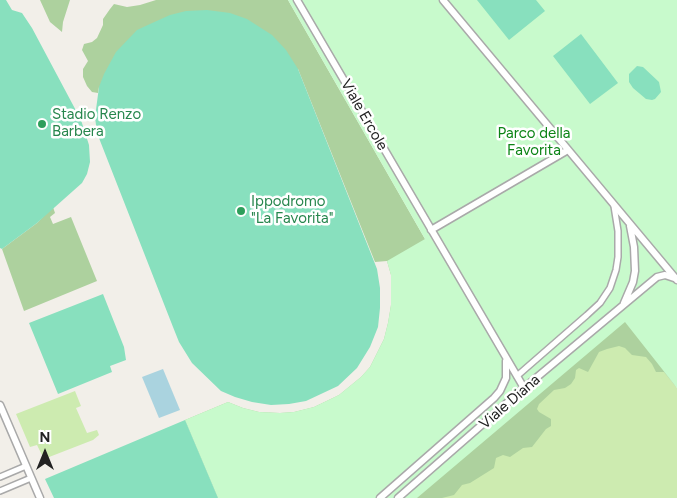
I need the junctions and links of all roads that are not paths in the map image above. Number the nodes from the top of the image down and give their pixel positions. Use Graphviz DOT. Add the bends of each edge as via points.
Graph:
graph roads {
  1 [pos="297,0"];
  2 [pos="443,0"];
  3 [pos="568,150"];
  4 [pos="613,204"];
  5 [pos="629,222"];
  6 [pos="431,230"];
  7 [pos="677,280"];
  8 [pos="622,307"];
  9 [pos="505,355"];
  10 [pos="517,376"];
  11 [pos="524,388"];
  12 [pos="0,406"];
  13 [pos="26,466"];
  14 [pos="0,477"];
  15 [pos="31,478"];
  16 [pos="0,491"];
  17 [pos="40,498"];
  18 [pos="380,498"];
  19 [pos="398,498"];
  1 -- 6 [label="street, Viale Ercole"];
  2 -- 3 [label="street, Viale Diana"];
  3 -- 4 [label="street, Viale Diana"];
  3 -- 6 [label="street"];
  4 -- 5 [label="street, Viale Diana"];
  4 -- 10 [label="street, Viale Diana" via="617,217 618,257 610,288 600,303"];
  5 -- 7 [label="street, Viale Diana"];
  5 -- 8 [label="street, Viale Diana" via="634,271 630,293"];
  6 -- 9 [label="street, Viale Ercole"];
  7 -- 8 [label="street, Viale Diana" via="661,275"];
  8 -- 11 [label="street, Viale Diana"];
  9 -- 10 [label="street, Viale Ercole"];
  9 -- 18 [label="street, Viale Diana" via="506,378 494,398"];
  10 -- 11 [label="street, Viale Ercole"];
  11 -- 19 [label="street, Viale Diana"];
  12 -- 13 [label="street"];
  13 -- 14 [label="street"];
  13 -- 15 [label="street"];
  15 -- 16 [label="street"];
  15 -- 17 [label="street"];
}
